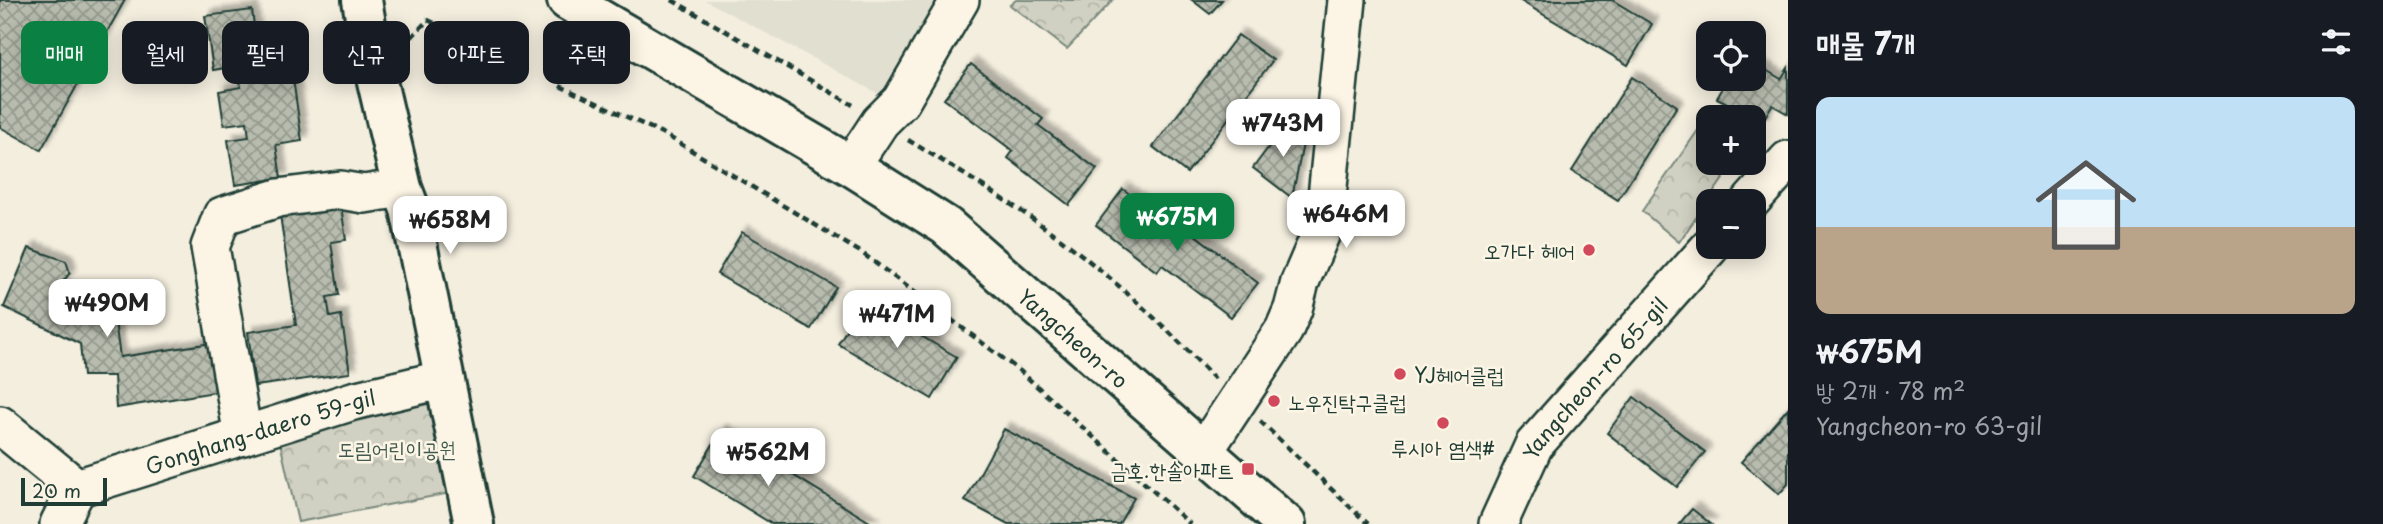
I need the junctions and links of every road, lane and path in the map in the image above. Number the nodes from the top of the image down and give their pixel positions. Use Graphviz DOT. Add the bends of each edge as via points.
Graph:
graph roads {
  1 [pos="362,0"];
  2 [pos="567,0"];
  3 [pos="672,0"];
  4 [pos="960,0"];
  5 [pos="1347,0"];
  6 [pos="560,86"];
  7 [pos="855,106"];
  8 [pos="899,134"];
  9 [pos="1788,160"];
  10 [pos="851,166"];
  11 [pos="401,188"];
  12 [pos="1762,189"];
  13 [pos="1699,259"];
  14 [pos="445,379"];
  15 [pos="1223,387"];
  16 [pos="1256,417"];
  17 [pos="0,425"];
  18 [pos="243,436"];
  19 [pos="1204,451"];
  20 [pos="77,488"];
  21 [pos="59,524"];
  22 [pos="474,524"];
  23 [pos="1190,524"];
  24 [pos="1286,524"];
  25 [pos="1368,524"];
  26 [pos="1498,524"];
  1 -- 11 [label="main road"];
  2 -- 10 [label="main road, Yangcheon-ro"];
  3 -- 7 [label="path"];
  4 -- 10 [label="street" via="901,101 880,122"];
  5 -- 19 [label="street" via="1324,226 1284,330"];
  6 -- 23 [label="path" via="664,134 862,253 1020,371"];
  8 -- 15 [label="path" via="1073,248 1177,339"];
  9 -- 12 [label="street"];
  10 -- 19 [label="main road, Yangcheon-ro" via="946,226"];
  11 -- 14 [label="main road" via="410,209"];
  11 -- 18 [label="street" via="278,198 222,216 210,247"];
  13 -- 26 [label="street, Yangcheon-ro 65-gil" via="1534,445"];
  14 -- 18 [label="street, Gonghang-daero 59-gil" via="353,401"];
  14 -- 22 [label="main road"];
  16 -- 25 [label="path"];
  17 -- 20 [label="street"];
  18 -- 20 [label="street, Gonghang-daero 59-gil"];
  19 -- 24 [label="main road, Yangcheon-ro"];
  20 -- 21 [label="street"];
}
